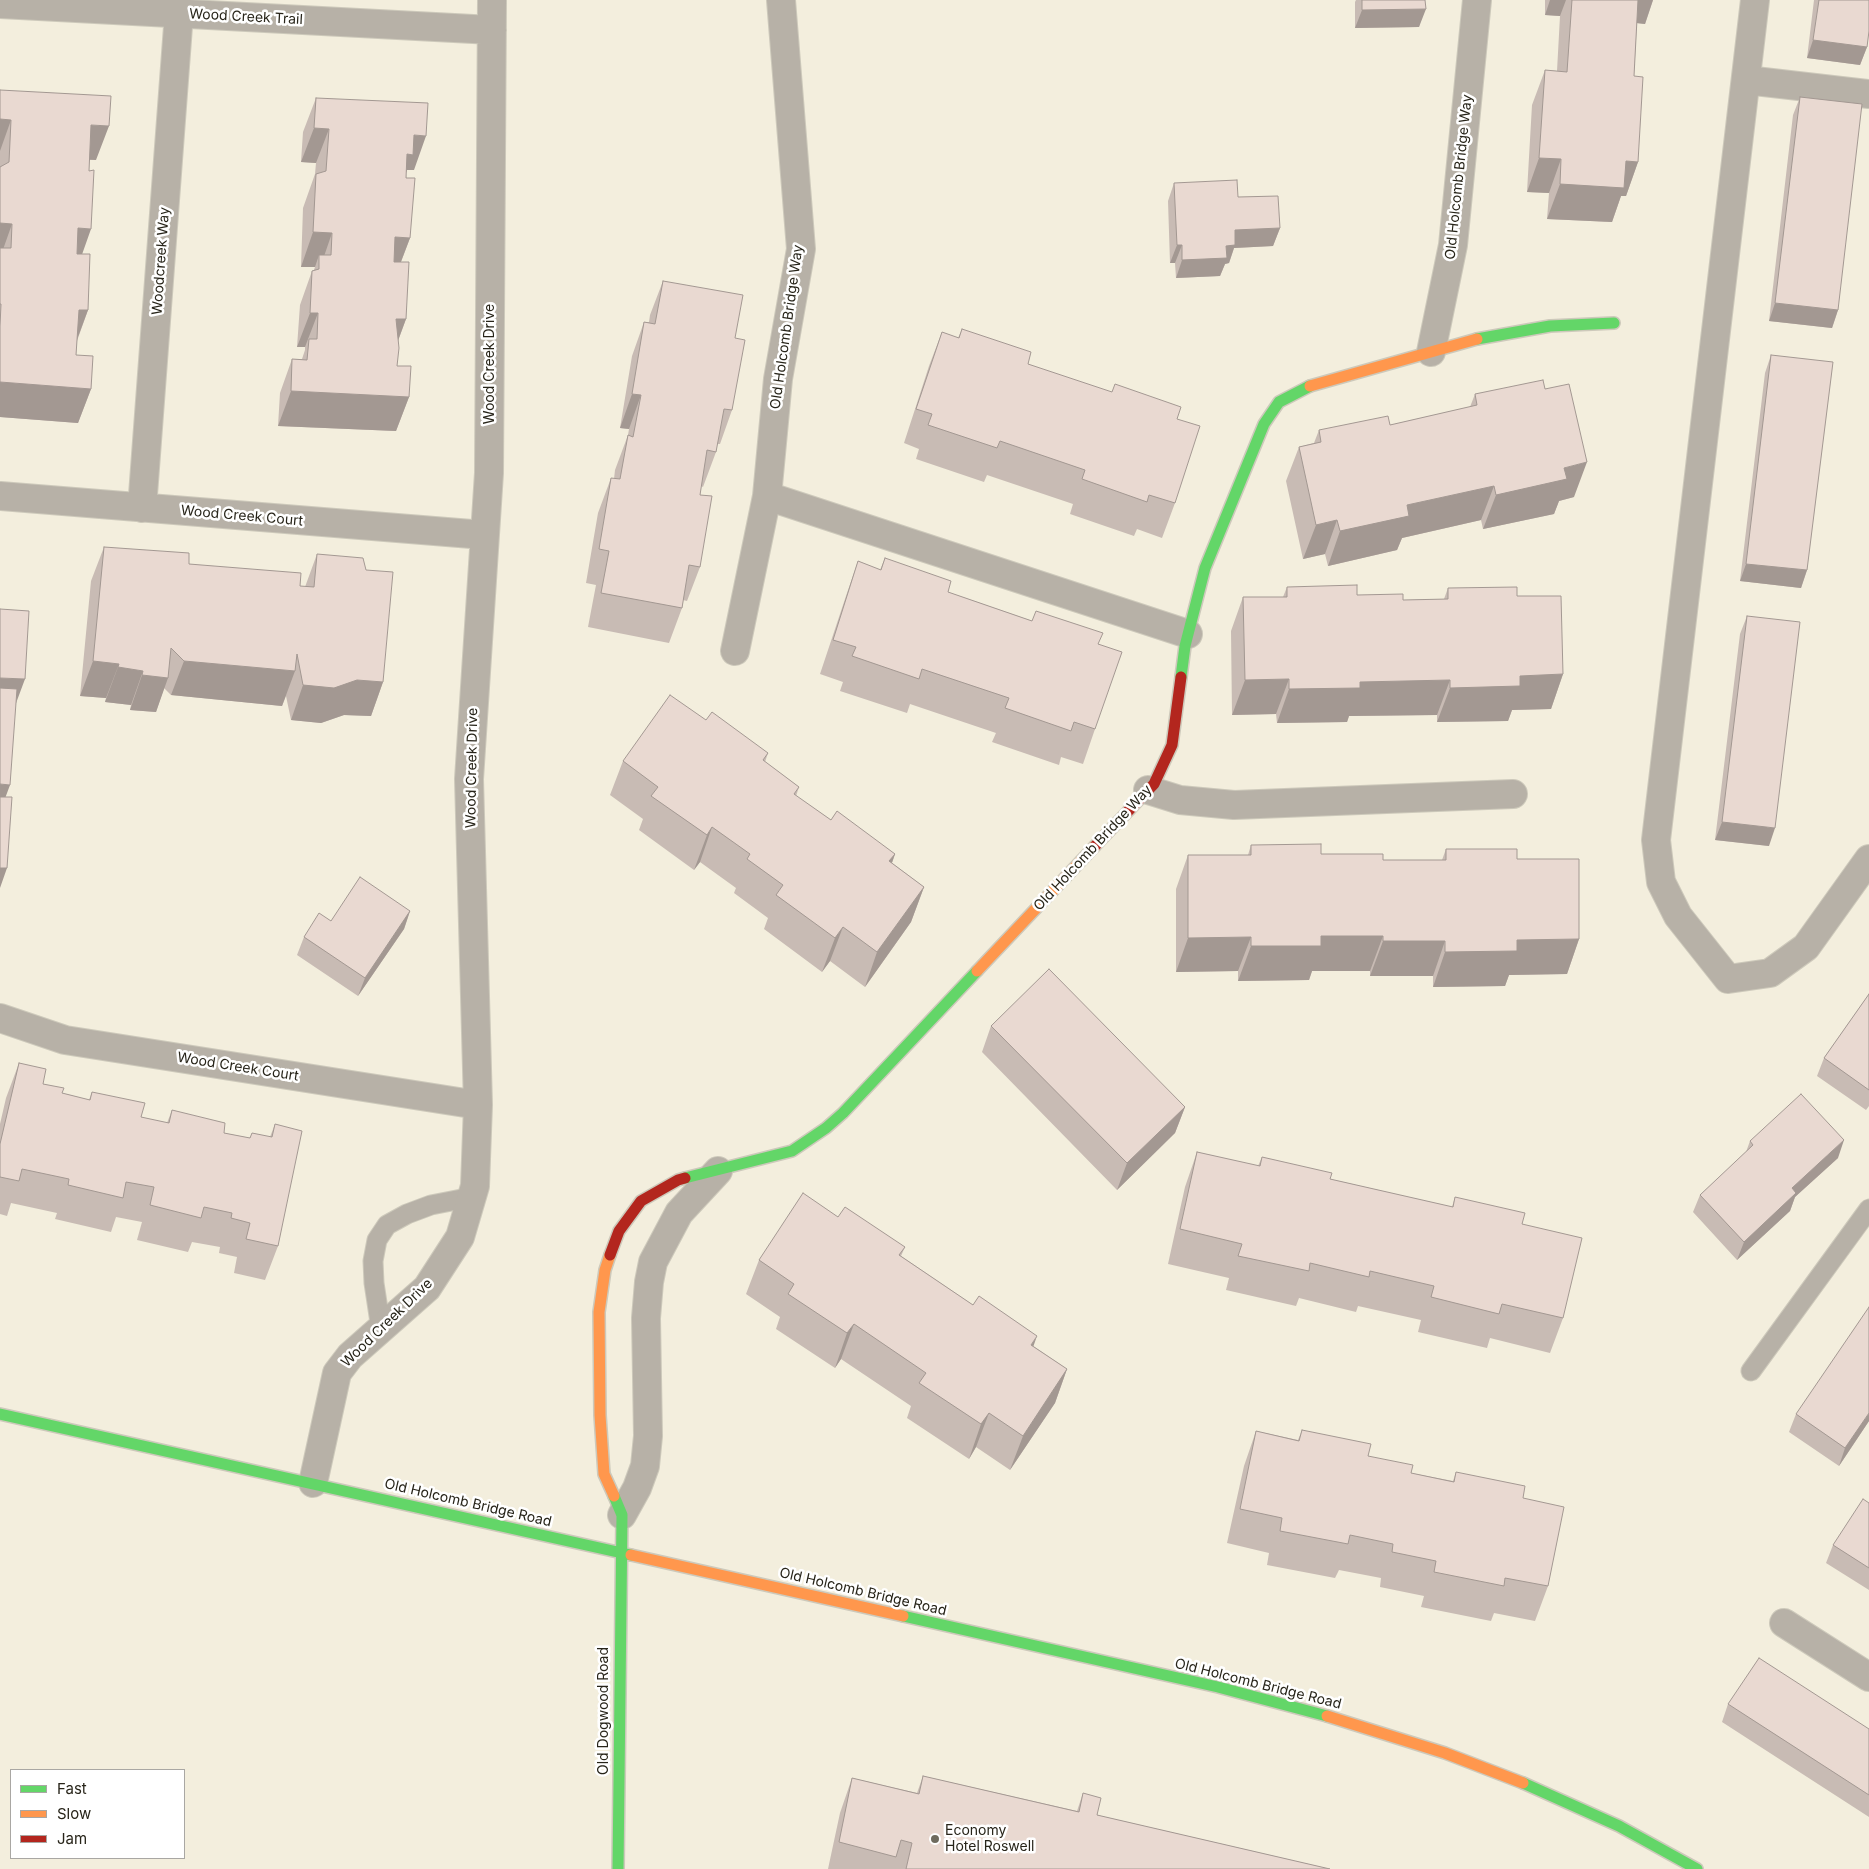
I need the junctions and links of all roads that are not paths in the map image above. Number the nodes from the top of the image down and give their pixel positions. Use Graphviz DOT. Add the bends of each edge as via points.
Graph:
graph roads {
  1 [pos="492,0"];
  2 [pos="781,0"];
  3 [pos="1478,0"];
  4 [pos="1755,0"];
  5 [pos="0,4"];
  6 [pos="179,14"];
  7 [pos="492,30"];
  8 [pos="1746,80"];
  9 [pos="1869,94"];
  10 [pos="1614,323"];
  11 [pos="1430,352"];
  12 [pos="0,496"];
  13 [pos="768,496"];
  14 [pos="142,508"];
  15 [pos="484,535"];
  16 [pos="1188,634"];
  17 [pos="735,652"];
  18 [pos="1148,790"];
  19 [pos="1513,794"];
  20 [pos="1869,859"];
  21 [pos="0,1018"];
  22 [pos="478,1105"];
  23 [pos="718,1171"];
  24 [pos="472,1197"];
  25 [pos="1869,1208"];
  26 [pos="381,1329"];
  27 [pos="1751,1371"];
  28 [pos="0,1414"];
  29 [pos="314,1483"];
  30 [pos="622,1515"];
  31 [pos="621,1553"];
  32 [pos="1784,1623"];
  33 [pos="1869,1677"];
  34 [pos="618,1869"];
  35 [pos="1697,1869"];
  1 -- 7 [label="street, Wood Creek Drive"];
  2 -- 13 [label="street, Old Holcomb Bridge Way" via="801,249 778,379"];
  3 -- 11 [label="street, Old Holcomb Bridge Way" via="1453,245"];
  4 -- 8 [label="street"];
  5 -- 6 [label="street, Wood Creek Trail"];
  6 -- 7 [label="street, Wood Creek Trail"];
  6 -- 14 [label="street, Woodcreek Way"];
  7 -- 15 [label="street, Wood Creek Drive" via="489,474"];
  8 -- 9 [label="street"];
  8 -- 20 [label="street" via="1656,840 1661,882 1678,916 1728,979 1770,973 1806,947"];
  10 -- 11 [label="street, Old Holcomb Bridge Way" via="1550,326 1470,340"];
  11 -- 16 [label="street, Old Holcomb Bridge Way" via="1304,388 1279,402 1264,424 1205,568"];
  12 -- 14 [label="street, Wood Creek Court"];
  13 -- 16 [label="street"];
  13 -- 17 [label="street, Old Holcomb Bridge Way"];
  14 -- 15 [label="street, Wood Creek Court"];
  15 -- 22 [label="street, Wood Creek Drive" via="469,779"];
  16 -- 18 [label="street, Old Holcomb Bridge Way" via="1172,745"];
  18 -- 19 [label="street" via="1180,800 1234,805"];
  18 -- 23 [label="street, Old Holcomb Bridge Way" via="843,1113 792,1151"];
  21 -- 22 [label="street, Wood Creek Court" via="65,1040"];
  22 -- 24 [label="street, Wood Creek Drive"];
  23 -- 30 [label="street, Old Holcomb Bridge Way" via="679,1213 653,1262 646,1318 648,1436 645,1466"];
  23 -- 30 [label="street, Old Holcomb Bridge Way" via="678,1180 641,1201 619,1231 605,1270 599,1312 604,1474"];
  24 -- 26 [label="street, Wood Creek Drive" via="460,1237 428,1288"];
  24 -- 26 [label="lane" via="431,1205 386,1225 377,1240 373,1261"];
  25 -- 27 [label="lane"];
  26 -- 29 [label="street, Wood Creek Drive" via="350,1356 337,1373"];
  28 -- 29 [label="street, Old Holcomb Bridge Road"];
  29 -- 31 [label="street, Old Holcomb Bridge Road"];
  30 -- 31 [label="street, Old Holcomb Bridge Way"];
  31 -- 34 [label="street, Old Dogwood Road"];
  31 -- 35 [label="street, Old Holcomb Bridge Road" via="1302,1708 1445,1753 1530,1786 1619,1826"];
  32 -- 33 [label="street"];
}
